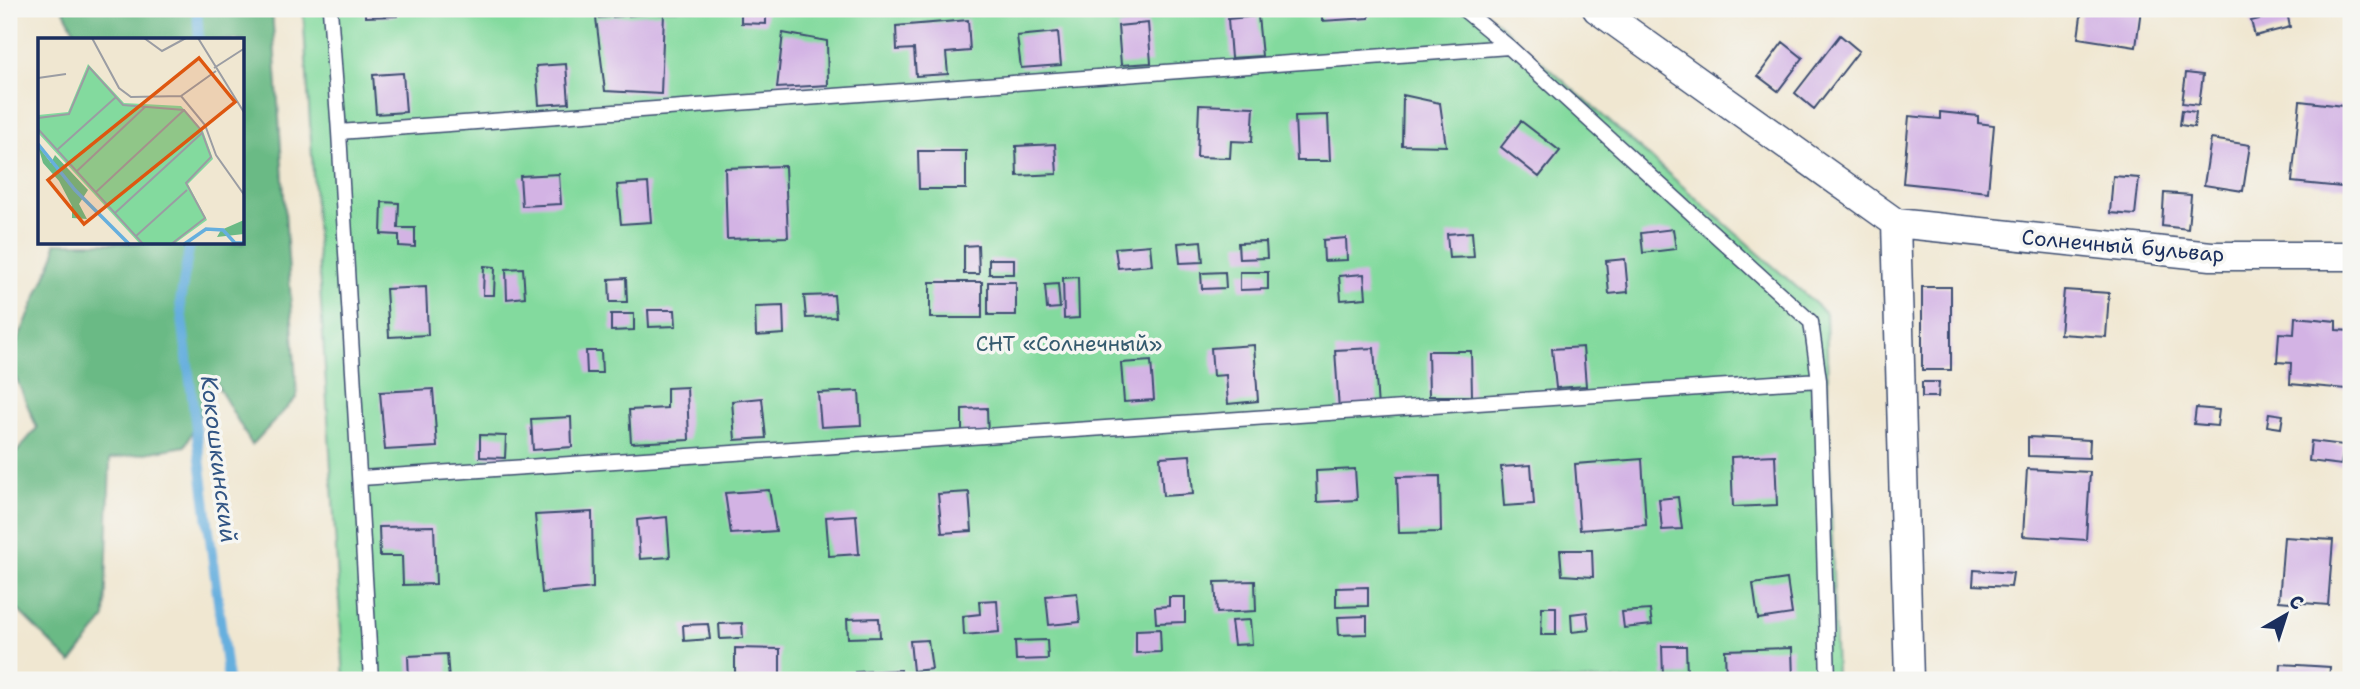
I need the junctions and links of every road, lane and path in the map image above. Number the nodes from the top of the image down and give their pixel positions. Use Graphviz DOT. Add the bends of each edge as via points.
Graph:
graph roads {
  1 [pos="330,9"];
  2 [pos="1463,9"];
  3 [pos="1597,9"];
  4 [pos="1509,47"];
  5 [pos="339,132"];
  6 [pos="1896,223"];
  7 [pos="2351,257"];
  8 [pos="1819,380"];
  9 [pos="360,478"];
  10 [pos="372,680"];
  11 [pos="1828,680"];
  12 [pos="1909,680"];
  1 -- 5 [label="lane"];
  2 -- 4 [label="lane"];
  3 -- 6 [label="street, Солнечный бульвар"];
  4 -- 5 [label="lane"];
  4 -- 8 [label="lane" via="1811,322"];
  5 -- 9 [label="lane"];
  6 -- 7 [label="street, Солнечный бульвар" via="2211,256"];
  6 -- 12 [label="street"];
  8 -- 9 [label="lane"];
  8 -- 11 [label="lane"];
  9 -- 10 [label="lane"];
}
